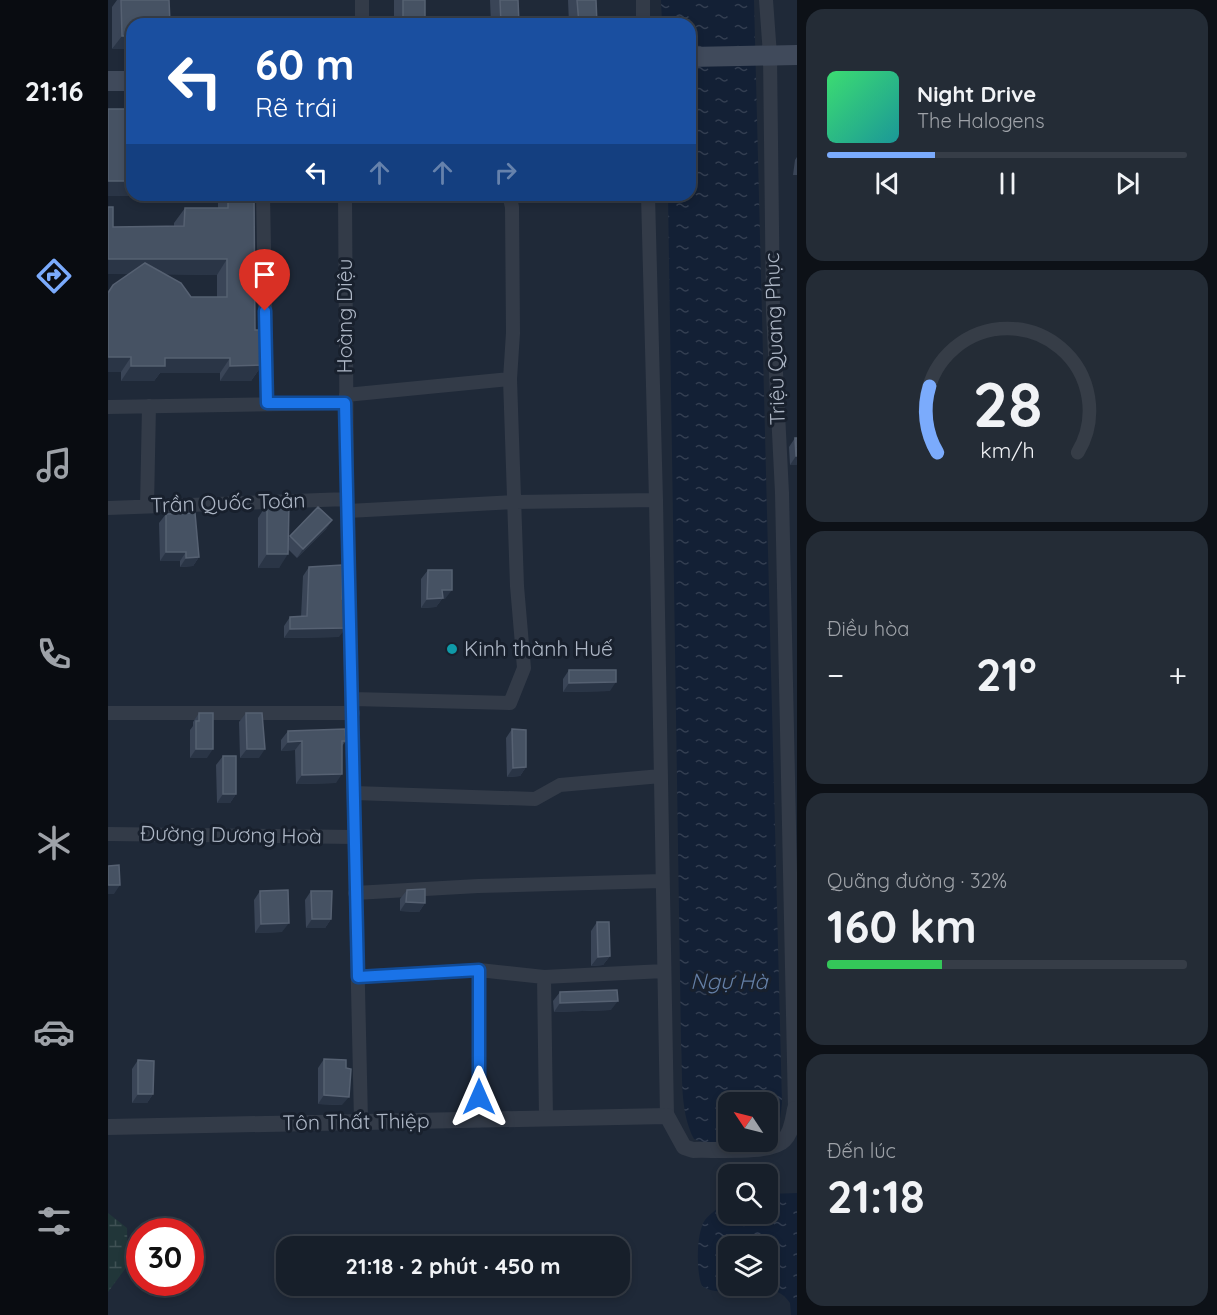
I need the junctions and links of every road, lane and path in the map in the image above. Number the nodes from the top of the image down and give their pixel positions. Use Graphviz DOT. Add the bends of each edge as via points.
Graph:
graph roads {
  1 [pos="362,0"];
  2 [pos="643,0"];
  3 [pos="766,0"];
  4 [pos="362,18"];
  5 [pos="643,18"];
  6 [pos="763,55"];
  7 [pos="797,55"];
  8 [pos="696,57"];
  9 [pos="108,81"];
  10 [pos="126,81"];
  11 [pos="263,201"];
  12 [pos="345,201"];
  13 [pos="510,201"];
  14 [pos="648,201"];
  15 [pos="510,379"];
  16 [pos="346,399"];
  17 [pos="267,403"];
  18 [pos="149,405"];
  19 [pos="108,406"];
  20 [pos="797,493"];
  21 [pos="782,494"];
  22 [pos="656,500"];
  23 [pos="515,502"];
  24 [pos="348,505"];
  25 [pos="147,506"];
  26 [pos="108,508"];
  27 [pos="790,592"];
  28 [pos="792,699"];
  29 [pos="353,706"];
  30 [pos="108,713"];
  31 [pos="661,776"];
  32 [pos="354,793"];
  33 [pos="108,834"];
  34 [pos="354,837"];
  35 [pos="662,881"];
  36 [pos="355,893"];
  37 [pos="794,899"];
  38 [pos="479,970"];
  39 [pos="664,971"];
  40 [pos="358,977"];
  41 [pos="544,977"];
  42 [pos="796,1109"];
  43 [pos="667,1116"];
  44 [pos="546,1117"];
  45 [pos="480,1118"];
  46 [pos="361,1121"];
  47 [pos="108,1127"];
  1 -- 4 [label="street"];
  2 -- 5 [label="street"];
  3 -- 6 [label="street, Triệu Quang Phục"];
  6 -- 7 [label="main road"];
  6 -- 8 [label="main road"];
  6 -- 21 [label="street, Triệu Quang Phục"];
  9 -- 10 [label="main road"];
  11 -- 17 [label="street"];
  12 -- 16 [label="street, Hoàng Diệu"];
  13 -- 15 [label="street"];
  14 -- 22 [label="street"];
  15 -- 16 [label="street"];
  15 -- 23 [label="street"];
  16 -- 17 [label="street"];
  16 -- 24 [label="street, Hoàng Diệu"];
  17 -- 18 [label="street"];
  18 -- 19 [label="street"];
  18 -- 25 [label="street"];
  20 -- 21 [label="street"];
  21 -- 27 [label="street, Triệu Quang Phục"];
  22 -- 23 [label="street, Trần Quốc Toản"];
  22 -- 31 [label="street"];
  23 -- 24 [label="street, Trần Quốc Toản"];
  23 -- 29 [label="street" via="524,668 510,703"];
  24 -- 25 [label="street, Trần Quốc Toản"];
  24 -- 29 [label="street, Hoàng Diệu"];
  25 -- 26 [label="street, Trần Quốc Toản"];
  27 -- 28 [label="street, Triệu Quang Phục"];
  28 -- 37 [label="street, Triệu Quang Phục"];
  29 -- 30 [label="street"];
  29 -- 32 [label="street, Hoàng Diệu"];
  31 -- 32 [label="street" via="560,785 535,799"];
  31 -- 35 [label="street"];
  32 -- 34 [label="street, Hoàng Diệu"];
  33 -- 34 [label="street, Đường Dương Hoà"];
  34 -- 36 [label="street, Hoàng Diệu"];
  35 -- 36 [label="street"];
  35 -- 39 [label="street"];
  36 -- 40 [label="street, Hoàng Diệu"];
  37 -- 42 [label="street, Triệu Quang Phục"];
  38 -- 40 [label="street"];
  38 -- 41 [label="street"];
  38 -- 45 [label="street"];
  39 -- 41 [label="street"];
  39 -- 43 [label="street"];
  40 -- 46 [label="street, Hoàng Diệu"];
  41 -- 44 [label="street"];
  42 -- 43 [label="street" via="784,1140 771,1148 693,1150 684,1147"];
  43 -- 44 [label="street, Tôn Thất Thiệp"];
  44 -- 45 [label="street, Tôn Thất Thiệp"];
  45 -- 46 [label="street, Tôn Thất Thiệp"];
  46 -- 47 [label="street, Tôn Thất Thiệp"];
}
